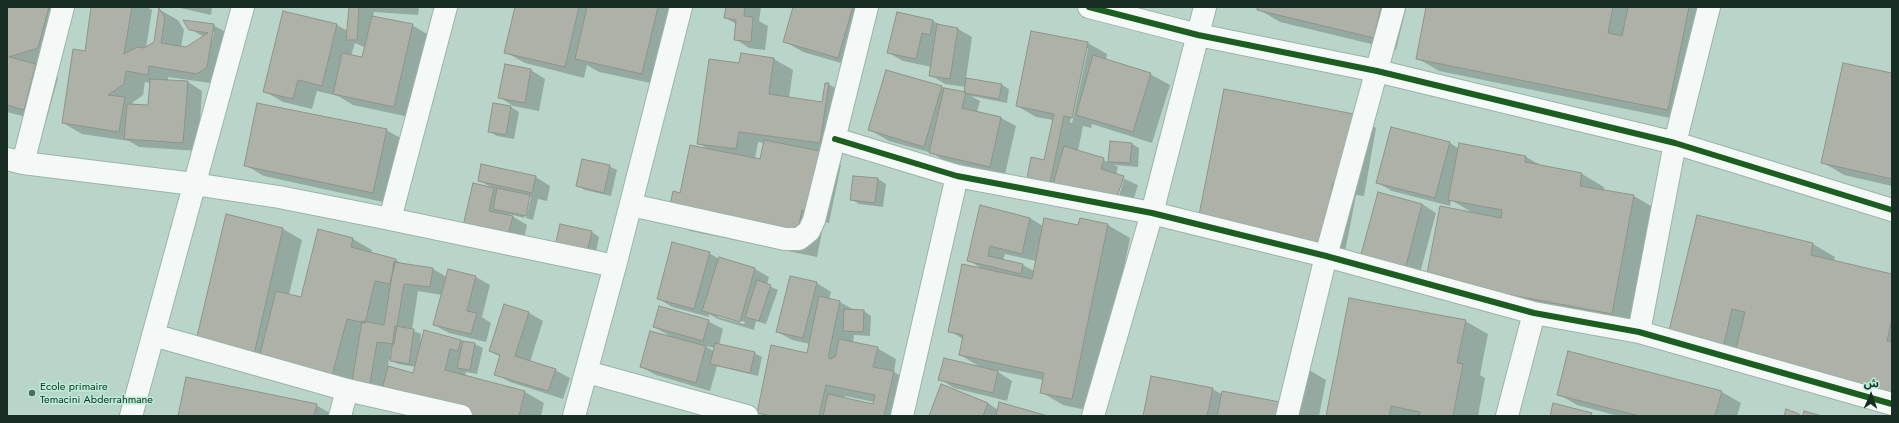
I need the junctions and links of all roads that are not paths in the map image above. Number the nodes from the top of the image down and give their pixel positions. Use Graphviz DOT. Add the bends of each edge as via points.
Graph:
graph roads {
  1 [pos="63,7"];
  2 [pos="243,7"];
  3 [pos="446,7"];
  4 [pos="681,7"];
  5 [pos="867,7"];
  6 [pos="1089,7"];
  7 [pos="1205,7"];
  8 [pos="1394,7"];
  9 [pos="1709,7"];
  10 [pos="1198,35"];
  11 [pos="1377,71"];
  12 [pos="835,139"];
  13 [pos="1675,143"];
  14 [pos="15,161"];
  15 [pos="958,176"];
  16 [pos="194,184"];
  17 [pos="631,204"];
  18 [pos="1892,210"];
  19 [pos="1152,213"];
  20 [pos="390,219"];
  21 [pos="1326,256"];
  22 [pos="615,266"];
  23 [pos="1534,313"];
  24 [pos="1639,332"];
  25 [pos="153,335"];
  26 [pos="587,372"];
  27 [pos="347,390"];
  28 [pos="1892,404"];
  29 [pos="131,416"];
  30 [pos="340,416"];
  31 [pos="461,416"];
  32 [pos="574,416"];
  33 [pos="748,416"];
  34 [pos="902,416"];
  35 [pos="1093,416"];
  36 [pos="1287,416"];
  37 [pos="1507,416"];
  1 -- 14 [label="street"];
  2 -- 16 [label="street"];
  3 -- 20 [label="street"];
  4 -- 17 [label="street"];
  5 -- 12 [label="street"];
  6 -- 10 [label="street"];
  7 -- 10 [label="street"];
  8 -- 11 [label="street"];
  9 -- 13 [label="street"];
  10 -- 11 [label="street"];
  10 -- 19 [label="street"];
  11 -- 13 [label="street"];
  11 -- 21 [label="street"];
  12 -- 15 [label="street"];
  12 -- 17 [label="street" via="814,220 809,231 799,239 785,239"];
  13 -- 18 [label="street"];
  13 -- 24 [label="street"];
  14 -- 16 [label="street"];
  15 -- 19 [label="street"];
  15 -- 34 [label="street"];
  16 -- 20 [label="street" via="279,197"];
  16 -- 25 [label="street"];
  17 -- 22 [label="street"];
  19 -- 21 [label="street"];
  19 -- 35 [label="street"];
  20 -- 22 [label="street"];
  21 -- 23 [label="street"];
  21 -- 36 [label="street"];
  22 -- 26 [label="street"];
  23 -- 24 [label="street"];
  23 -- 37 [label="street"];
  24 -- 28 [label="street"];
  25 -- 27 [label="street"];
  25 -- 29 [label="street"];
  26 -- 32 [label="street"];
  26 -- 33 [label="street"];
  27 -- 30 [label="street"];
  27 -- 31 [label="street"];
}
